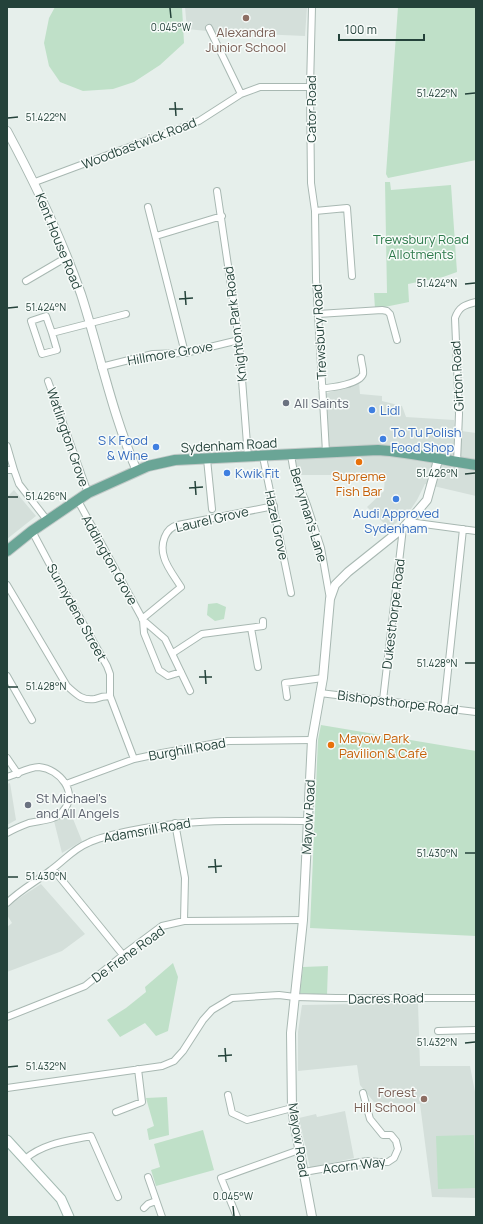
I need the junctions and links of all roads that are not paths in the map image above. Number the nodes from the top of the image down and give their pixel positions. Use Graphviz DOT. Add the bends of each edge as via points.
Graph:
graph roads {
  1 [pos="312,7"];
  2 [pos="210,28"];
  3 [pos="310,87"];
  4 [pos="241,94"];
  5 [pos="7,131"];
  6 [pos="35,182"];
  7 [pos="217,191"];
  8 [pos="148,207"];
  9 [pos="315,211"];
  10 [pos="222,216"];
  11 [pos="156,236"];
  12 [pos="67,258"];
  13 [pos="352,276"];
  14 [pos="26,281"];
  15 [pos="476,302"];
  16 [pos="126,314"];
  17 [pos="318,314"];
  18 [pos="90,324"];
  19 [pos="52,333"];
  20 [pos="239,340"];
  21 [pos="397,340"];
  22 [pos="185,353"];
  23 [pos="361,358"];
  24 [pos="102,367"];
  25 [pos="48,381"];
  26 [pos="322,388"];
  27 [pos="7,446"];
  28 [pos="326,452"];
  29 [pos="291,455"];
  30 [pos="248,457"];
  31 [pos="263,457"];
  32 [pos="207,459"];
  33 [pos="438,460"];
  34 [pos="457,462"];
  35 [pos="476,465"];
  36 [pos="7,470"];
  37 [pos="14,470"];
  38 [pos="137,471"];
  39 [pos="88,493"];
  40 [pos="77,499"];
  41 [pos="274,506"];
  42 [pos="212,508"];
  43 [pos="47,520"];
  44 [pos="406,525"];
  45 [pos="463,529"];
  46 [pos="32,530"];
  47 [pos="476,531"];
  48 [pos="7,552"];
  49 [pos="7,584"];
  50 [pos="291,592"];
  51 [pos="330,600"];
  52 [pos="143,619"];
  53 [pos="263,621"];
  54 [pos="251,628"];
  55 [pos="173,653"];
  56 [pos="258,667"];
  57 [pos="181,672"];
  58 [pos="7,676"];
  59 [pos="323,678"];
  60 [pos="190,691"];
  61 [pos="320,693"];
  62 [pos="110,696"];
  63 [pos="287,697"];
  64 [pos="383,700"];
  65 [pos="444,708"];
  66 [pos="476,712"];
  67 [pos="32,720"];
  68 [pos="312,740"];
  69 [pos="7,758"];
  70 [pos="134,759"];
  71 [pos="18,774"];
  72 [pos="7,777"];
  73 [pos="66,784"];
  74 [pos="308,821"];
  75 [pos="175,823"];
  76 [pos="7,834"];
  77 [pos="53,869"];
  78 [pos="7,903"];
  79 [pos="303,920"];
  80 [pos="184,921"];
  81 [pos="123,955"];
  82 [pos="295,997"];
  83 [pos="476,998"];
  84 [pos="7,1017"];
  85 [pos="476,1030"];
  86 [pos="438,1031"];
  87 [pos="138,1069"];
  88 [pos="7,1088"];
  89 [pos="363,1093"];
  90 [pos="228,1095"];
  91 [pos="292,1108"];
  92 [pos="116,1112"];
  93 [pos="7,1140"];
  94 [pos="299,1150"];
  95 [pos="25,1159"];
  96 [pos="304,1172"];
  97 [pos="148,1177"];
  98 [pos="118,1197"];
  99 [pos="156,1201"];
  100 [pos="144,1208"];
  101 [pos="69,1217"];
  102 [pos="162,1217"];
  103 [pos="237,1217"];
  104 [pos="312,1217"];
  1 -- 3 [label="street, Cator Road"];
  2 -- 4 [label="street"];
  3 -- 4 [label="street, Woodbastwick Road" via="260,88"];
  3 -- 9 [label="street, Cator Road" via="311,183"];
  4 -- 6 [label="street, Woodbastwick Road" via="200,121"];
  5 -- 6 [label="street, Kent House Road"];
  6 -- 12 [label="street, Kent House Road"];
  7 -- 10 [label="street, Knighton Park Road"];
  8 -- 11 [label="street"];
  9 -- 13 [label="street" via="347,208"];
  9 -- 17 [label="street, Trewsbury Road"];
  10 -- 11 [label="street"];
  10 -- 20 [label="street, Knighton Park Road"];
  11 -- 22 [label="street"];
  12 -- 14 [label="street"];
  12 -- 18 [label="street, Kent House Road"];
  15 -- 34 [label="street, Girton Road" via="458,309 455,318 459,420"];
  16 -- 18 [label="street"];
  17 -- 21 [label="street" via="387,311"];
  17 -- 26 [label="street, Trewsbury Road"];
  18 -- 19 [label="street"];
  18 -- 24 [label="street, Kent House Road"];
  19 -- 19 [label="street" via="46,316 31,321 42,354 57,350"];
  20 -- 22 [label="street, Hillmore Grove"];
  20 -- 30 [label="street, Knighton Park Road"];
  22 -- 24 [label="street, Hillmore Grove" via="153,354"];
  23 -- 26 [label="street" via="363,374 359,380 334,388"];
  24 -- 38 [label="street, Kent House Road" via="125,443"];
  25 -- 39 [label="street, Watlington Grove"];
  26 -- 28 [label="street, Trewsbury Road"];
  27 -- 37 [label="street"];
  28 -- 29 [label="main road, Sydenham Road"];
  28 -- 33 [label="main road, Sydenham Road" via="392,451"];
  29 -- 31 [label="main road, Sydenham Road"];
  29 -- 51 [label="street, Berryman's Lane" via="294,473 321,548"];
  30 -- 31 [label="main road, Sydenham Road"];
  30 -- 32 [label="main road, Sydenham Road"];
  31 -- 41 [label="street, Hazel Grove"];
  32 -- 38 [label="main road, Sydenham Road" via="170,461"];
  32 -- 42 [label="street"];
  33 -- 34 [label="main road, Sydenham Road"];
  33 -- 44 [label="street, Mayow Road" via="427,500"];
  34 -- 35 [label="main road, Sydenham Road"];
  36 -- 37 [label="street"];
  37 -- 43 [label="street" via="19,484"];
  38 -- 39 [label="main road, Sydenham Road"];
  39 -- 40 [label="main road, Sydenham Road"];
  40 -- 43 [label="main road, Sydenham Road"];
  40 -- 52 [label="street, Addington Grove"];
  41 -- 50 [label="street, Hazel Grove"];
  41 -- 52 [label="street, Laurel Grove" via="170,529 164,538 164,558 182,587"];
  43 -- 46 [label="main road, Sydenham Road"];
  44 -- 45 [label="street"];
  44 -- 51 [label="street, Mayow Road" via="348,572 335,585"];
  44 -- 64 [label="street, Dukesthorpe Road"];
  45 -- 47 [label="street"];
  45 -- 65 [label="street"];
  46 -- 48 [label="main road, Sydenham Road"];
  46 -- 62 [label="street, Sunnydene Street" via="107,666 110,674"];
  49 -- 62 [label="street" via="67,686 82,699"];
  51 -- 59 [label="street, Mayow Road"];
  52 -- 55 [label="street, Addington Grove" via="165,639"];
  52 -- 57 [label="street, Addington Grove" via="144,633 159,670 168,676"];
  53 -- 54 [label="street" via="263,626"];
  54 -- 55 [label="street" via="202,634"];
  54 -- 56 [label="street"];
  55 -- 57 [label="street, Addington Grove"];
  57 -- 60 [label="street"];
  58 -- 67 [label="street"];
  59 -- 61 [label="street, Mayow Road"];
  59 -- 63 [label="street" via="285,683"];
  61 -- 64 [label="street, Bishopsthorpe Road"];
  61 -- 68 [label="street, Mayow Road"];
  62 -- 70 [label="street"];
  64 -- 65 [label="street, Bishopsthorpe Road"];
  65 -- 66 [label="street, Bishopsthorpe Road"];
  68 -- 70 [label="street, Burghill Road" via="228,742"];
  68 -- 74 [label="street, Mayow Road"];
  69 -- 71 [label="street"];
  70 -- 73 [label="street, Burghill Road"];
  71 -- 72 [label="street"];
  71 -- 73 [label="street" via="39,767 59,775"];
  73 -- 76 [label="street" via="68,803 56,817 29,823"];
  74 -- 75 [label="street, Adamsrill Road"];
  74 -- 79 [label="street, Mayow Road"];
  75 -- 77 [label="street, Adamsrill Road" via="142,828 89,842 77,848"];
  75 -- 80 [label="street" via="185,878"];
  77 -- 78 [label="street, Adamsrill Road"];
  77 -- 81 [label="street"];
  79 -- 80 [label="street, De Frene Road"];
  79 -- 82 [label="street, Mayow Road"];
  80 -- 81 [label="street, De Frene Road" via="162,926"];
  81 -- 84 [label="street, De Frene Road" via="85,986"];
  82 -- 83 [label="street, Dacres Road"];
  82 -- 87 [label="street, Dacres Road" via="279,995 232,998 212,1010 174,1061 162,1066"];
  82 -- 91 [label="street, Mayow Road" via="291,1033"];
  85 -- 86 [label="street"];
  87 -- 88 [label="street, Dacres Road"];
  87 -- 92 [label="street" via="142,1102"];
  89 -- 96 [label="street, Acorn Way" via="370,1119 383,1135 391,1136 396,1141 396,1155 385,1162 367,1160"];
  90 -- 91 [label="street" via="232,1113 247,1120"];
  91 -- 94 [label="street, Mayow Road"];
  93 -- 95 [label="main road"];
  94 -- 96 [label="street, Mayow Road"];
  94 -- 103 [label="street" via="221,1178"];
  95 -- 98 [label="street" via="40,1148 91,1136"];
  95 -- 101 [label="main road" via="61,1198"];
  96 -- 104 [label="street, Mayow Road"];
  97 -- 99 [label="street"];
  99 -- 100 [label="street"];
  99 -- 102 [label="street"];
}
